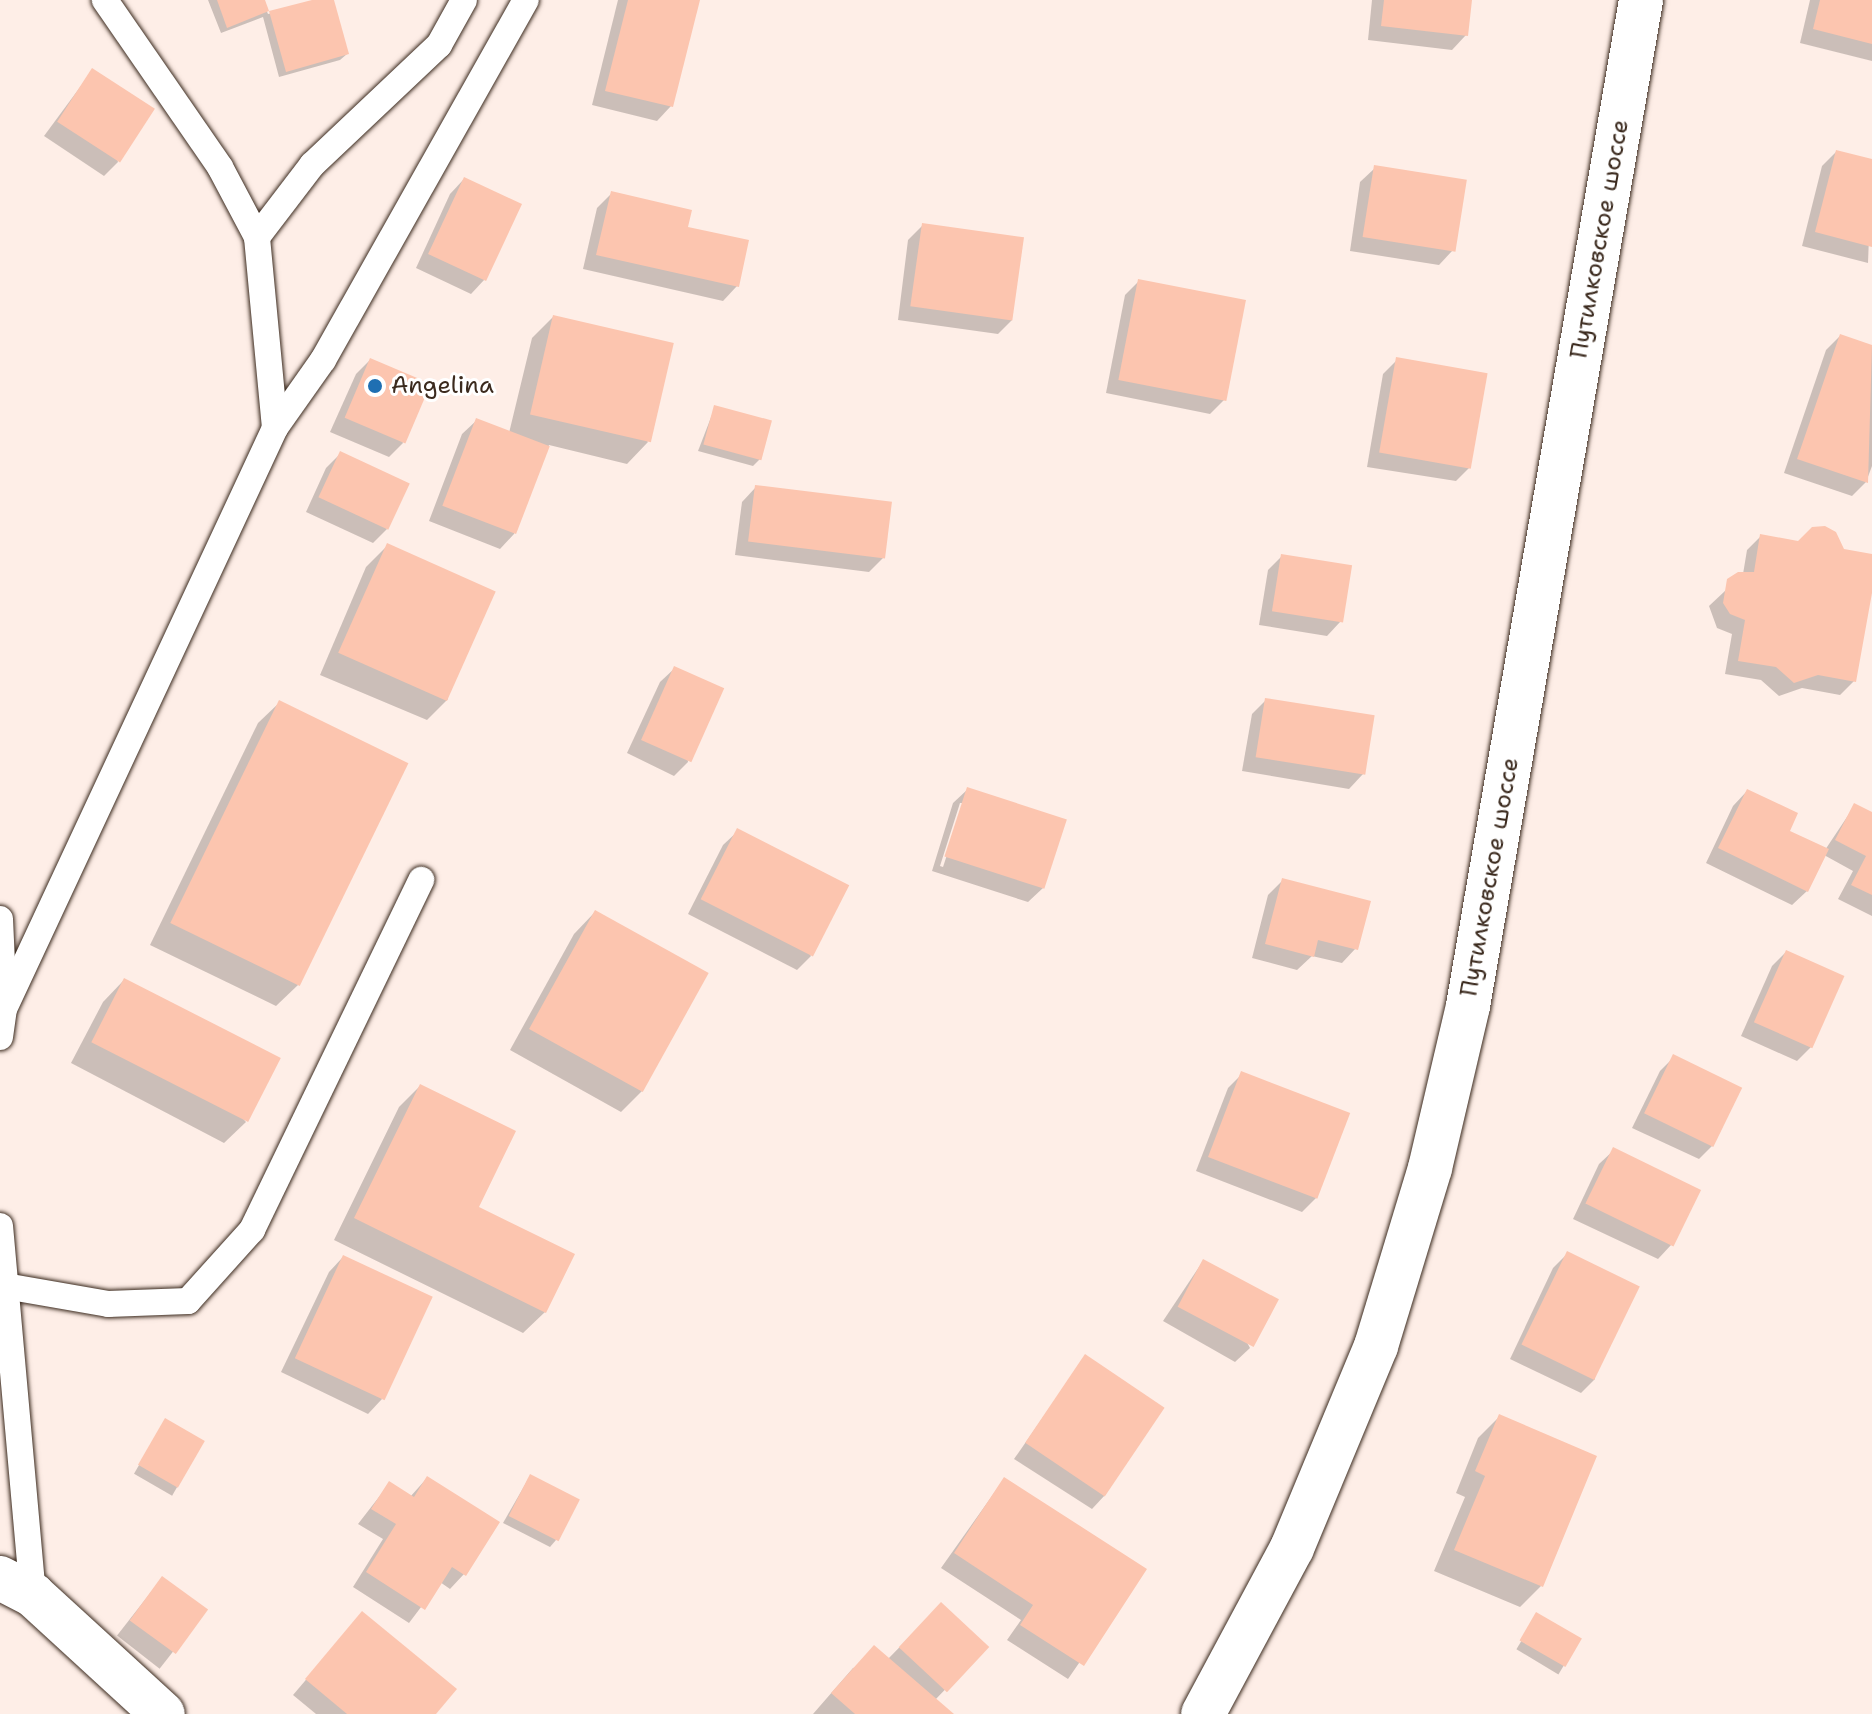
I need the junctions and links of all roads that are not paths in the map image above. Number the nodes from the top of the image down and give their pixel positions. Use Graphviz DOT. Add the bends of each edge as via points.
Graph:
graph roads {
  1 [pos="105,0"];
  2 [pos="464,0"];
  3 [pos="526,0"];
  4 [pos="1641,0"];
  5 [pos="257,237"];
  6 [pos="275,428"];
  7 [pos="421,880"];
  8 [pos="0,919"];
  9 [pos="4,1009"];
  10 [pos="0,1037"];
  11 [pos="0,1226"];
  12 [pos="0,1238"];
  13 [pos="5,1286"];
  14 [pos="16,1586"];
  15 [pos="163,1714"];
  16 [pos="1203,1714"];
  1 -- 5 [label="lane" via="220,167"];
  2 -- 5 [label="lane" via="439,45 312,165"];
  3 -- 6 [label="lane" via="323,360"];
  4 -- 16 [label="main road, Путилковское шоссе" via="1468,1006 1430,1168 1376,1346 1310,1505"];
  5 -- 6 [label="lane"];
  6 -- 9 [label="lane"];
  7 -- 13 [label="lane" via="252,1230 188,1301 108,1304"];
  8 -- 9 [label="lane"];
  9 -- 10 [label="lane"];
  11 -- 12 [label="lane"];
  12 -- 13 [label="lane"];
  13 -- 14 [label="lane"];
  14 -- 15 [label="main road"];
}
